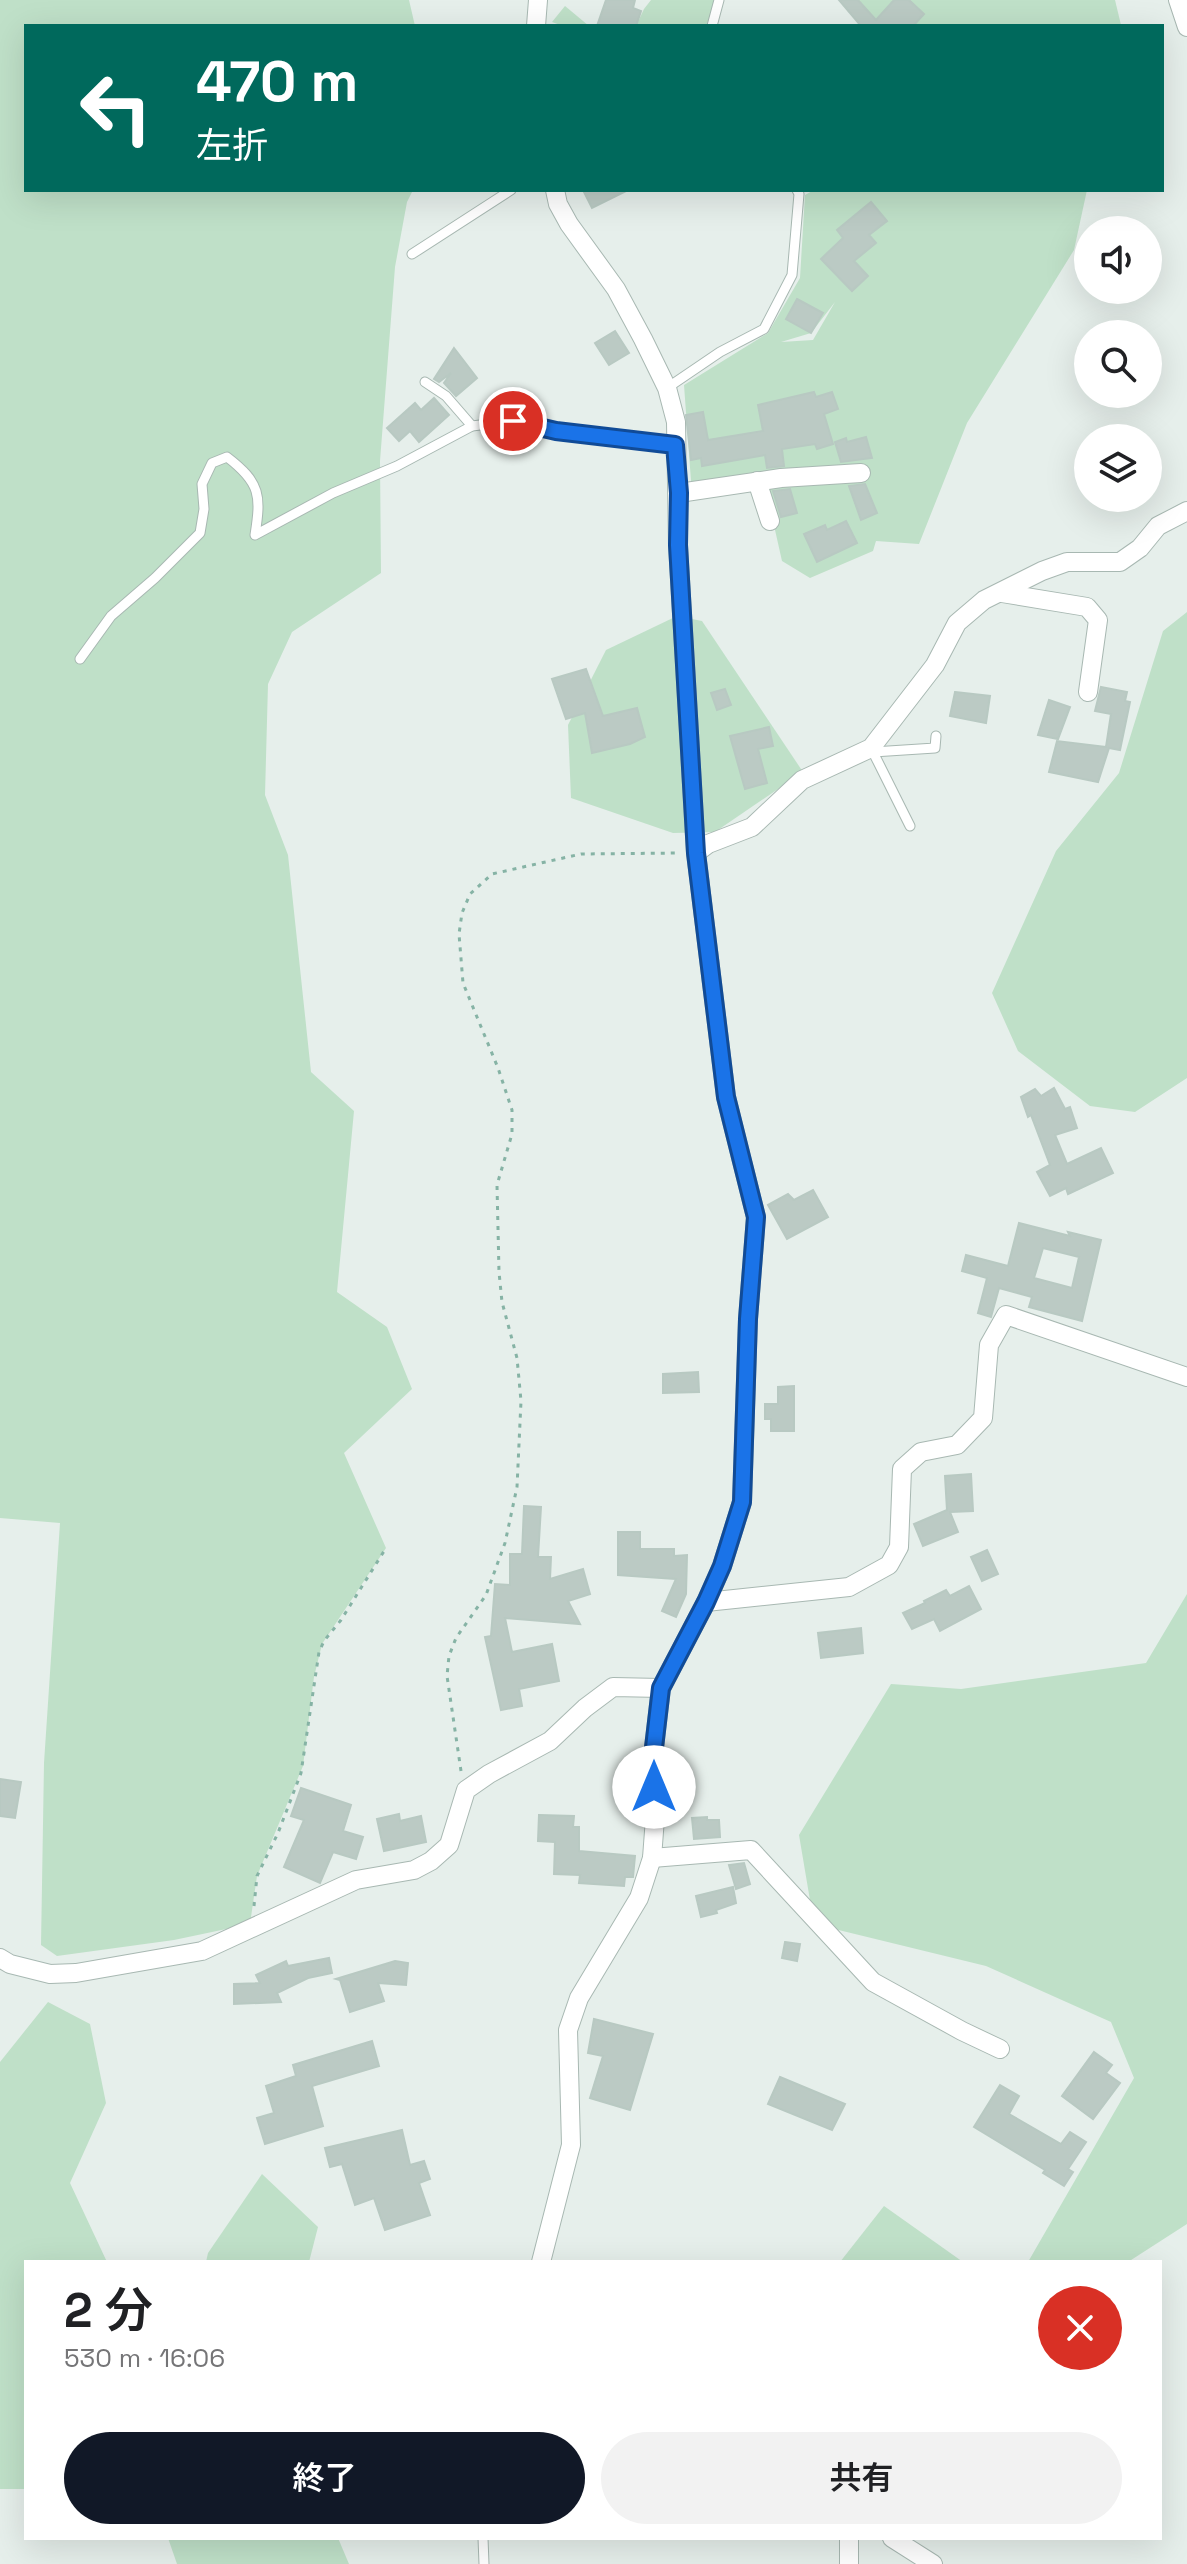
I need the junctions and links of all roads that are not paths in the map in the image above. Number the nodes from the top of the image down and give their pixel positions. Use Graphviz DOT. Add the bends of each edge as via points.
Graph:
graph roads {
  1 [pos="538,0"];
  2 [pos="719,0"];
  3 [pos="1178,0"];
  4 [pos="536,24"];
  5 [pos="713,24"];
  6 [pos="1187,27"];
  7 [pos="508,192"];
  8 [pos="555,192"];
  9 [pos="797,192"];
  10 [pos="412,254"];
  11 [pos="425,382"];
  12 [pos="667,388"];
  13 [pos="472,426"];
  14 [pos="675,445"];
  15 [pos="861,473"];
  16 [pos="757,481"];
  17 [pos="679,493"];
  18 [pos="1187,511"];
  19 [pos="770,521"];
  20 [pos="1002,593"];
  21 [pos="80,659"];
  22 [pos="1088,692"];
  23 [pos="936,736"];
  24 [pos="872,750"];
  25 [pos="910,826"];
  26 [pos="696,853"];
  27 [pos="1187,1377"];
  28 [pos="706,1602"];
  29 [pos="661,1688"];
  30 [pos="652,1858"];
  31 [pos="0,1958"];
  32 [pos="1000,2049"];
  33 [pos="542,2260"];
  34 [pos="483,2540"];
  35 [pos="849,2540"];
  36 [pos="895,2540"];
  37 [pos="484,2564"];
  38 [pos="849,2564"];
  39 [pos="933,2564"];
  1 -- 4 [label="street"];
  2 -- 5 [label="lane"];
  3 -- 6 [label="street"];
  7 -- 10 [label="lane"];
  8 -- 12 [label="street" via="569,224 616,289"];
  9 -- 12 [label="lane" via="792,275 764,329"];
  11 -- 13 [label="lane" via="446,396"];
  12 -- 14 [label="street" via="676,422"];
  13 -- 14 [label="lane" via="513,421"];
  13 -- 21 [label="lane" via="255,535 261,499 244,470 227,457 212,463 202,484 200,533 111,616"];
  14 -- 17 [label="street"];
  15 -- 16 [label="street"];
  16 -- 17 [label="street"];
  16 -- 19 [label="street"];
  17 -- 26 [label="street"];
  18 -- 20 [label="street" via="1158,526 1120,562 1067,562"];
  20 -- 22 [label="street" via="1087,607 1098,620"];
  20 -- 24 [label="street" via="984,600 957,623 935,665"];
  23 -- 24 [label="lane" via="935,748"];
  24 -- 25 [label="lane"];
  24 -- 26 [label="street" via="802,780 752,827"];
  26 -- 28 [label="street" via="726,1097 756,1217 742,1502"];
  27 -- 28 [label="street" via="1006,1315 989,1345 983,1418 957,1445 921,1452 902,1469 899,1547 889,1565 849,1587"];
  28 -- 29 [label="street"];
  29 -- 30 [label="street" via="653,1756"];
  29 -- 31 [label="street" via="613,1687 550,1741 466,1790 449,1845 431,1861 400,1874 356,1880 202,1951 50,1974"];
  30 -- 32 [label="street" via="751,1850 873,1982"];
  30 -- 33 [label="street" via="639,1898 579,1998 568,2030 571,2145"];
  34 -- 37 [label="lane"];
  35 -- 38 [label="street"];
  36 -- 39 [label="street"];
}
